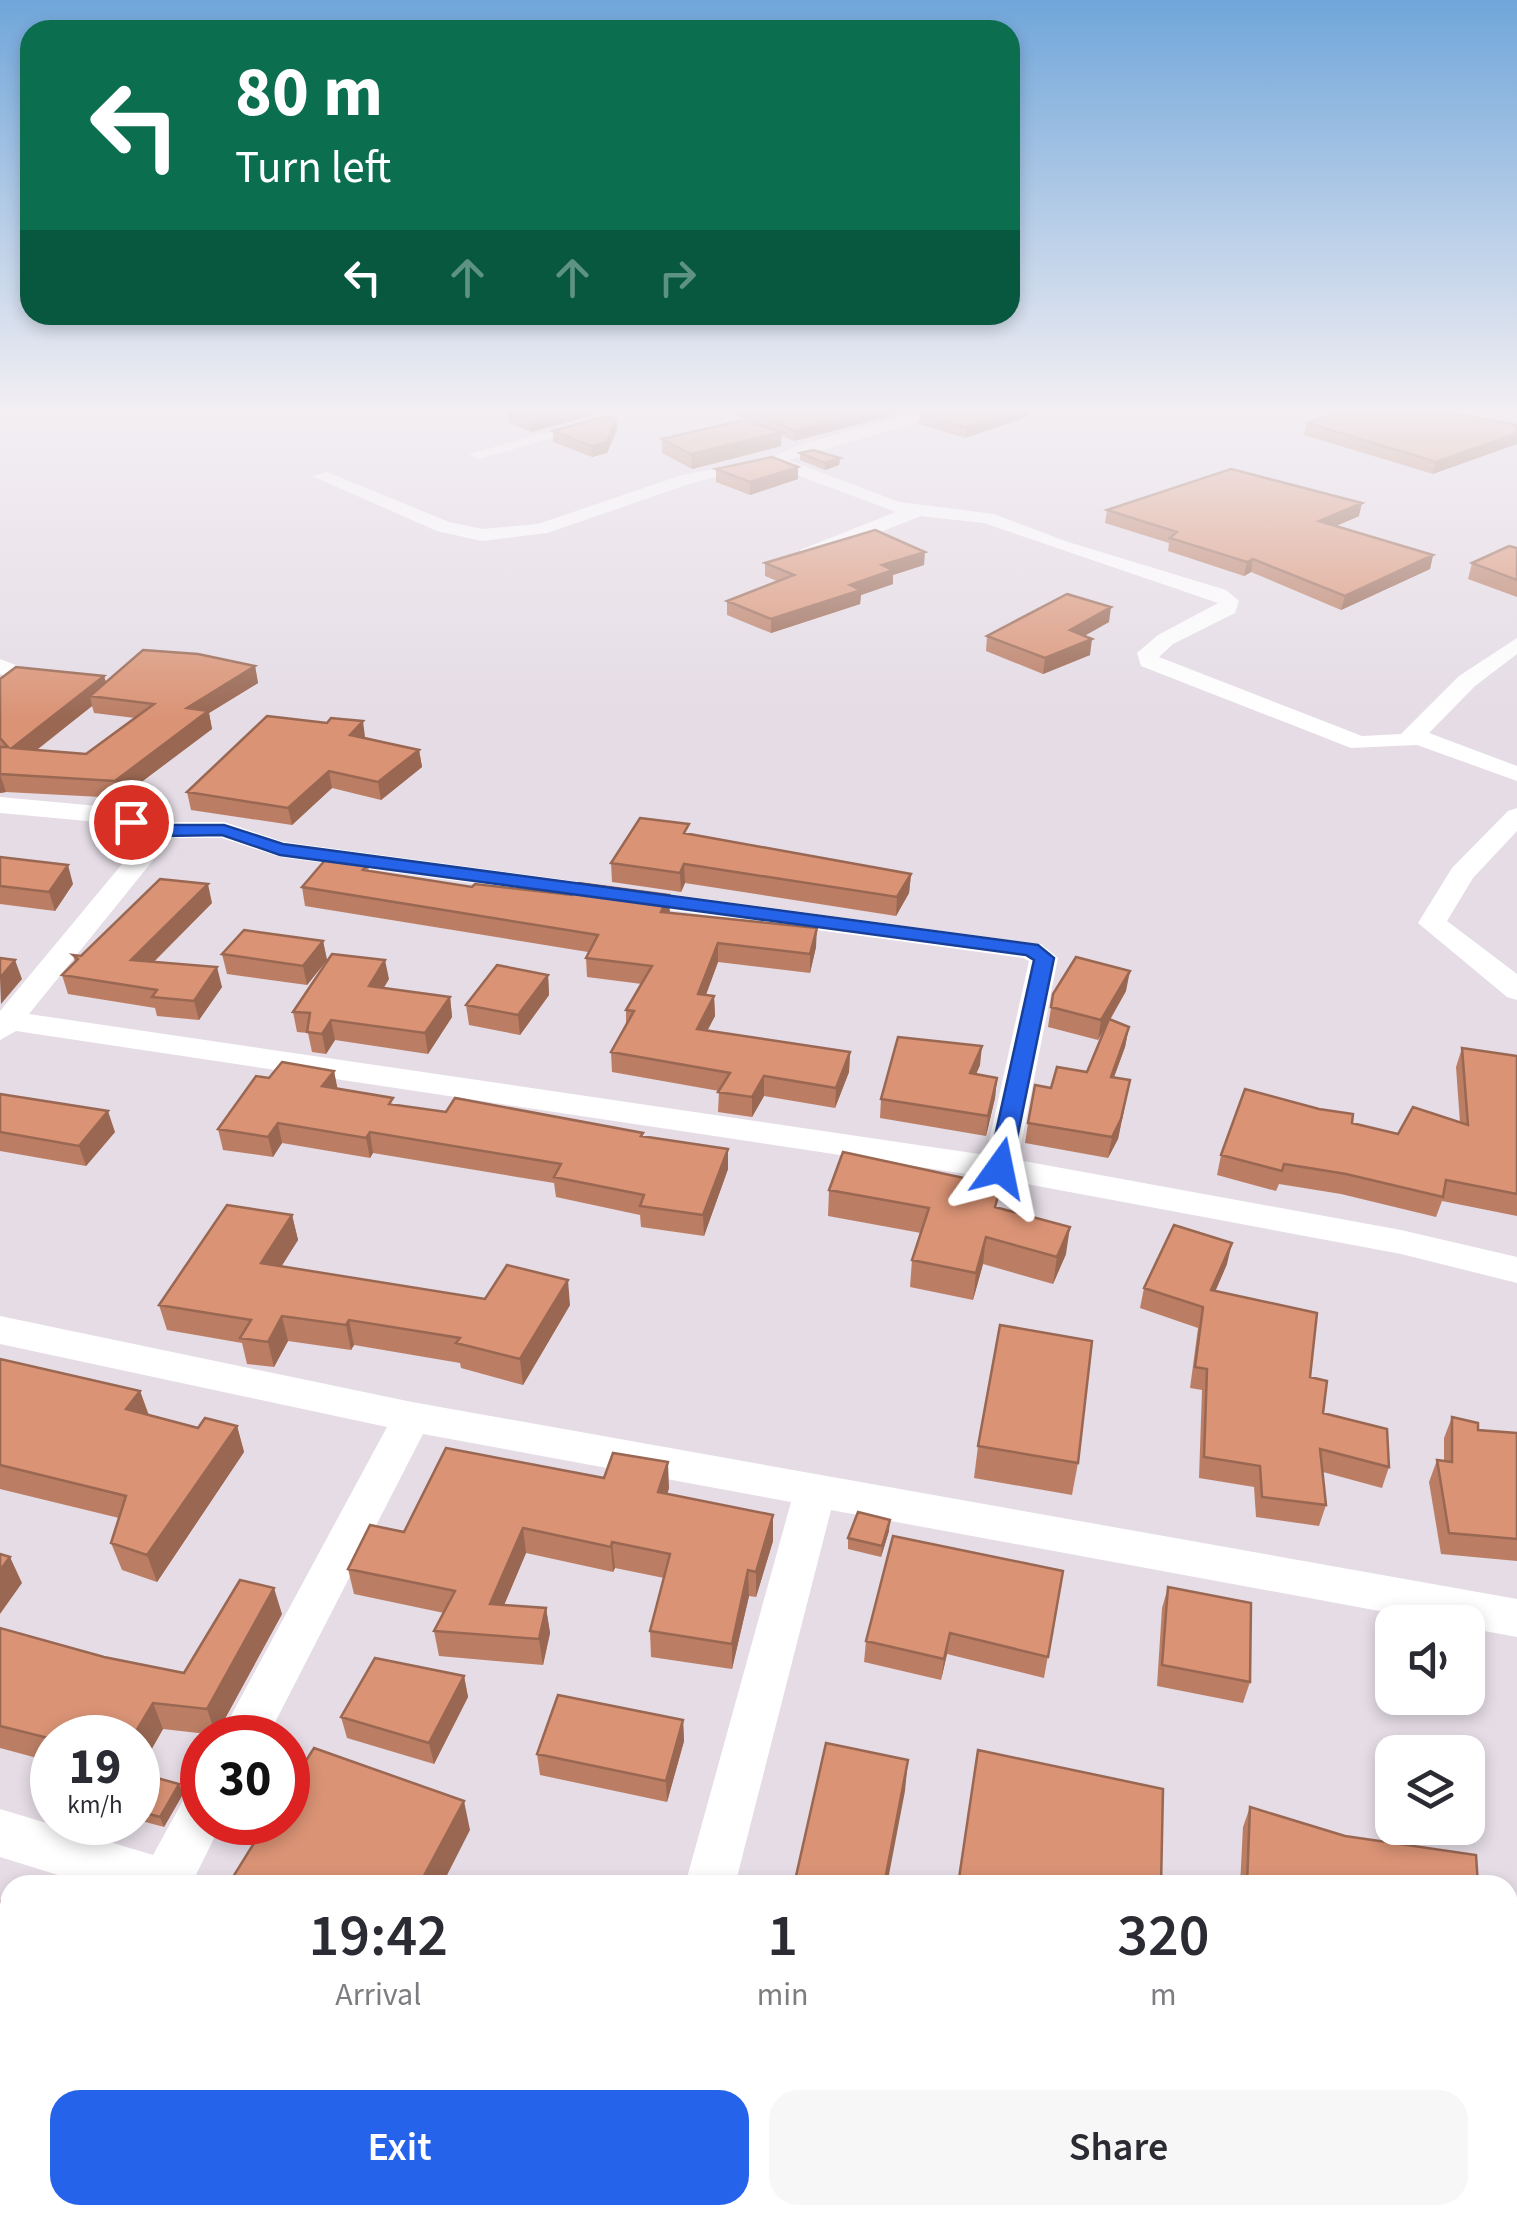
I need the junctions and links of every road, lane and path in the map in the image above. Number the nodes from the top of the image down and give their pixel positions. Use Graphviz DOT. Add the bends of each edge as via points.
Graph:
graph roads {
  1 [pos="405,511"];
  2 [pos="595,511"];
  3 [pos="917,511"];
  4 [pos="926,511"];
  5 [pos="807,554"];
  6 [pos="1517,644"];
  7 [pos="0,666"];
  8 [pos="84,678"];
  9 [pos="1414,736"];
  10 [pos="1517,774"];
  11 [pos="0,805"];
  12 [pos="1517,816"];
  13 [pos="164,830"];
  14 [pos="1517,991"];
  15 [pos="6,1026"];
  16 [pos="1000,1168"];
  17 [pos="1517,1270"];
  18 [pos="0,1330"];
  19 [pos="412,1417"];
  20 [pos="816,1490"];
  21 [pos="1517,1618"];
  22 [pos="254,1715"];
  23 [pos="0,1834"];
  24 [pos="186,1845"];
  25 [pos="133,1875"];
  26 [pos="170,1875"];
  27 [pos="713,1875"];
  1 -- 2 [label="street" via="482,535 540,529"];
  3 -- 5 [label="street"];
  4 -- 9 [label="street" via="987,518 1219,594 1229,600 1228,608 1211,622 1157,643 1149,661 1359,743"];
  6 -- 9 [label="street" via="1467,681"];
  7 -- 8 [label="street" via="22,675"];
  9 -- 10 [label="street"];
  11 -- 13 [label="street" via="98,814"];
  12 -- 14 [label="street" via="1462,874 1432,923"];
  13 -- 15 [label="street"];
  13 -- 16 [label="street" via="224,830 280,849 1031,950 1044,958"];
  15 -- 16 [label="street"];
  16 -- 17 [label="street"];
  18 -- 19 [label="street"];
  19 -- 20 [label="street"];
  19 -- 22 [label="street"];
  20 -- 21 [label="street"];
  20 -- 27 [label="street"];
  23 -- 25 [label="street"];
  24 -- 26 [label="street"];
}
